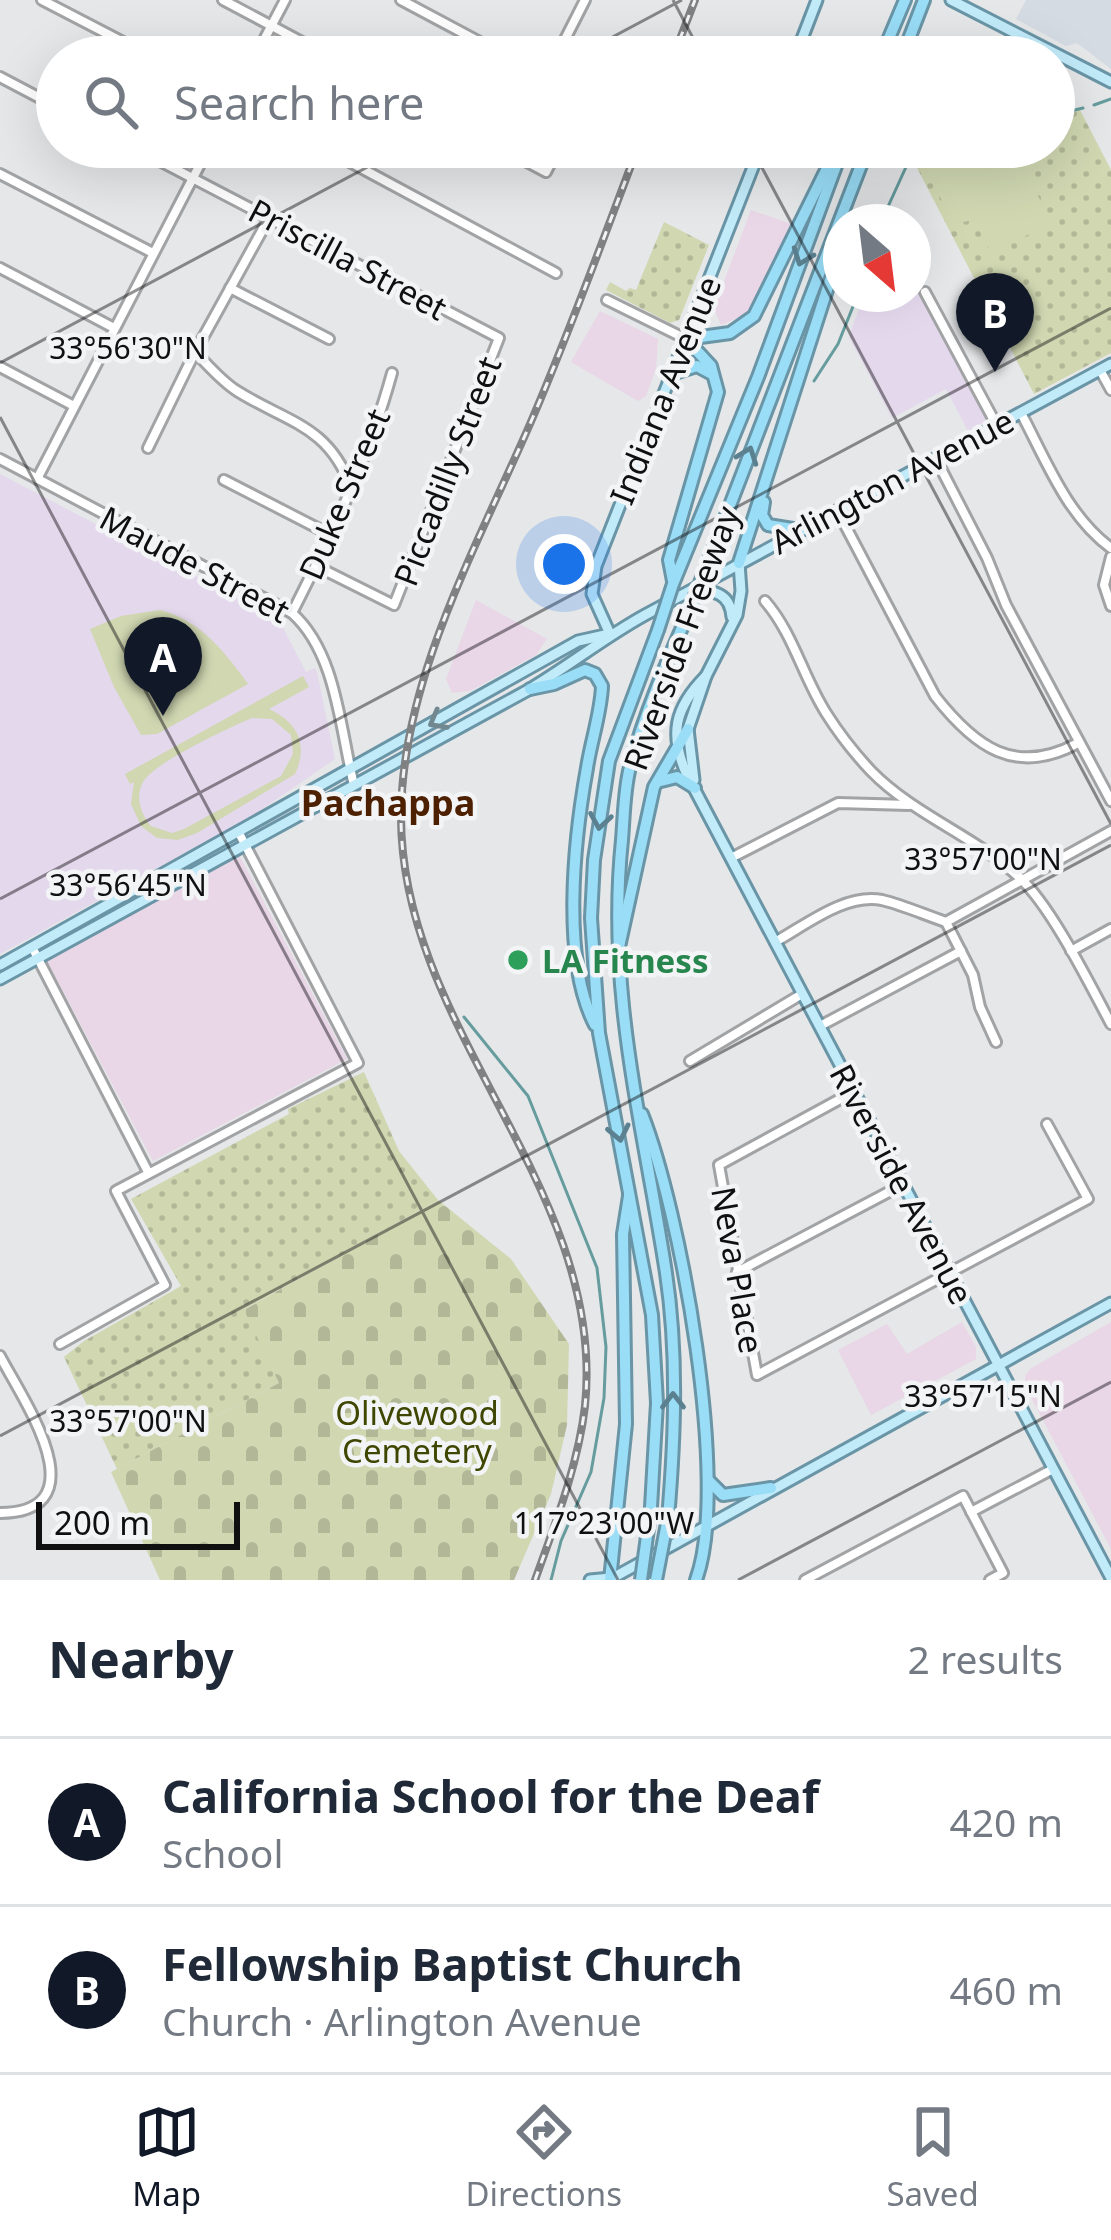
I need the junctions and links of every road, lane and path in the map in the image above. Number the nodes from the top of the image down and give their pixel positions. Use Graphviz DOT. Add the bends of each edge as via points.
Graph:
graph roads {
  1 [pos="42,0"];
  2 [pos="223,0"];
  3 [pos="285,0"];
  4 [pos="401,0"];
  5 [pos="585,0"];
  6 [pos="818,0"];
  7 [pos="905,0"];
  8 [pos="924,0"];
  9 [pos="951,0"];
  10 [pos="420,4"];
  11 [pos="272,26"];
  12 [pos="111,36"];
  13 [pos="267,36"];
  14 [pos="291,36"];
  15 [pos="473,36"];
  16 [pos="567,36"];
  17 [pos="803,36"];
  18 [pos="889,36"];
  19 [pos="910,36"];
  20 [pos="1021,36"];
  21 [pos="1075,64"];
  22 [pos="0,77"];
  23 [pos="1111,82"];
  24 [pos="36,96"];
  25 [pos="174,168"];
  26 [pos="198,168"];
  27 [pos="361,168"];
  28 [pos="753,168"];
  29 [pos="825,168"];
  30 [pos="833,168"];
  31 [pos="860,168"];
  32 [pos="0,174"];
  33 [pos="193,178"];
  34 [pos="847,203"];
  35 [pos="269,218"];
  36 [pos="153,253"];
  37 [pos="0,268"];
  38 [pos="556,273"];
  39 [pos="230,288"];
  40 [pos="607,300"];
  41 [pos="823,303"];
  42 [pos="931,303"];
  43 [pos="114,328"];
  44 [pos="499,338"];
  45 [pos="329,339"];
  46 [pos="686,339"];
  47 [pos="195,352"];
  48 [pos="0,367"];
  49 [pos="1106,367"];
  50 [pos="392,373"];
  51 [pos="672,374"];
  52 [pos="717,380"];
  53 [pos="1111,390"];
  54 [pos="74,406"];
  55 [pos="1021,413"];
  56 [pos="997,426"];
  57 [pos="148,448"];
  58 [pos="0,459"];
  59 [pos="936,459"];
  60 [pos="37,479"];
  61 [pos="224,480"];
  62 [pos="767,482"];
  63 [pos="351,487"];
  64 [pos="837,510"];
  65 [pos="800,530"];
  66 [pos="331,536"];
  67 [pos="1111,553"];
  68 [pos="739,563"];
  69 [pos="316,566"];
  70 [pos="674,584"];
  71 [pos="688,592"];
  72 [pos="765,601"];
  73 [pos="1111,606"];
  74 [pos="292,613"];
  75 [pos="733,622"];
  76 [pos="610,634"];
  77 [pos="706,676"];
  78 [pos="530,688"];
  79 [pos="688,730"];
  80 [pos="1078,743"];
  81 [pos="677,750"];
  82 [pos="350,769"];
  83 [pos="354,784"];
  84 [pos="654,787"];
  85 [pos="695,788"];
  86 [pos="1111,802"];
  87 [pos="909,805"];
  88 [pos="1111,831"];
  89 [pos="239,833"];
  90 [pos="245,845"];
  91 [pos="731,858"];
  92 [pos="1022,879"];
  93 [pos="946,922"];
  94 [pos="1111,929"];
  95 [pos="775,942"];
  96 [pos="32,947"];
  97 [pos="961,951"];
  98 [pos="1071,951"];
  99 [pos="616,956"];
  100 [pos="38,958"];
  101 [pos="0,964"];
  102 [pos="0,979"];
  103 [pos="802,994"];
  104 [pos="1110,1021"];
  105 [pos="820,1026"];
  106 [pos="599,1033"];
  107 [pos="996,1042"];
  108 [pos="690,1061"];
  109 [pos="854,1092"];
  110 [pos="634,1095"];
  111 [pos="1047,1124"];
  112 [pos="148,1172"];
  113 [pos="902,1185"];
  114 [pos="630,1187"];
  115 [pos="737,1272"];
  116 [pos="949,1274"];
  117 [pos="1111,1304"];
  118 [pos="60,1344"];
  119 [pos="0,1356"];
  120 [pos="996,1366"];
  121 [pos="1053,1468"];
  122 [pos="707,1478"];
  123 [pos="771,1488"];
  124 [pos="971,1512"];
  125 [pos="0,1513"];
  126 [pos="705,1524"];
  127 [pos="1111,1578"];
  128 [pos="610,1579"];
  129 [pos="590,1580"];
  130 [pos="641,1580"];
  131 [pos="656,1580"];
  132 [pos="697,1580"];
  133 [pos="805,1580"];
  134 [pos="990,1580"];
  1 -- 12 [label="street"];
  2 -- 11 [label="street"];
  3 -- 11 [label="street"];
  4 -- 10 [label="street"];
  5 -- 16 [label="street"];
  6 -- 17 [label="main road"];
  7 -- 18 [label="highway"];
  8 -- 19 [label="highway"];
  9 -- 20 [label="main road"];
  10 -- 15 [label="street"];
  11 -- 13 [label="street"];
  11 -- 14 [label="street"];
  21 -- 23 [label="main road"];
  22 -- 24 [label="street"];
  25 -- 33 [label="street, Priscilla Street"];
  26 -- 33 [label="street"];
  27 -- 38 [label="street"];
  28 -- 46 [label="main road, Indiana Avenue"];
  29 -- 46 [label="highway" via="754,316 730,333"];
  30 -- 70 [label="highway, Riverside Freeway, one-way"];
  31 -- 34 [label="highway, Riverside Freeway"];
  32 -- 36 [label="street"];
  33 -- 35 [label="street, Priscilla Street"];
  33 -- 36 [label="street"];
  99 -- 34 [label="highway, Riverside Freeway, one-way, bridge" via="628,771"];
  35 -- 39 [label="street"];
  35 -- 44 [label="street, Priscilla Street"];
  36 -- 43 [label="street"];
  37 -- 43 [label="street"];
  39 -- 45 [label="street"];
  39 -- 47 [label="street"];
  40 -- 46 [label="street"];
  41 -- 62 [label="highway"];
  42 -- 56 [label="street"];
  43 -- 54 [label="street"];
  44 -- 69 [label="street, Piccadilly Street" via="394,605"];
  46 -- 51 [label="main road, Indiana Avenue"];
  46 -- 52 [label="highway"];
  47 -- 57 [label="street"];
  47 -- 63 [label="street" via="232,388 322,439"];
  48 -- 54 [label="street"];
  49 -- 53 [label="street"];
  49 -- 55 [label="main road, Arlington Avenue"];
  50 -- 63 [label="street, Duke Street"];
  51 -- 52 [label="highway" via="697,366"];
  51 -- 76 [label="main road, Indiana Avenue" via="592,579"];
  52 -- 70 [label="highway" via="669,560"];
  54 -- 60 [label="street"];
  55 -- 56 [label="main road, Arlington Avenue"];
  55 -- 67 [label="street" via="1067,500"];
  56 -- 59 [label="main road, Arlington Avenue"];
  58 -- 60 [label="street, Maude Street"];
  59 -- 64 [label="main road, Arlington Avenue"];
  59 -- 80 [label="street"];
  60 -- 74 [label="street, Maude Street"];
  61 -- 66 [label="street"];
  62 -- 65 [label="highway" via="765,520"];
  62 -- 68 [label="highway"];
  63 -- 66 [label="street, Duke Street"];
  64 -- 65 [label="main road, Arlington Avenue"];
  64 -- 80 [label="street" via="935,696 964,730 1020,759"];
  65 -- 68 [label="main road, Arlington Avenue"];
  66 -- 69 [label="street, Duke Street"];
  67 -- 73 [label="street" via="1104,585"];
  68 -- 71 [label="main road, Arlington Avenue"];
  68 -- 75 [label="main road, Riverside Avenue"];
  69 -- 74 [label="street, Duke Street"];
  70 -- 106 [label="highway, Riverside Freeway, one-way, bridge" via="610,761 594,860"];
  71 -- 75 [label="main road" via="721,593"];
  71 -- 76 [label="main road, Arlington Avenue"];
  72 -- 87 [label="street" via="826,713"];
  74 -- 82 [label="street, Maude Street" via="327,669"];
  75 -- 77 [label="main road, Riverside Avenue"];
  76 -- 78 [label="main road, Arlington Avenue"];
  76 -- 82 [label="main road, Arlington Avenue, one-way" via="578,641"];
  77 -- 79 [label="main road, Riverside Avenue"];
  77 -- 81 [label="main road, Riverside Avenue" via="676,716"];
  78 -- 83 [label="main road, Arlington Avenue"];
  78 -- 106 [label="highway" via="585,670 602,686 575,904 583,1002"];
  79 -- 81 [label="highway"];
  79 -- 85 [label="main road, Riverside Avenue"];
  80 -- 86 [label="street"];
  81 -- 84 [label="highway"];
  81 -- 85 [label="main road, Riverside Avenue"];
  82 -- 83 [label="street, Maude Street"];
  82 -- 89 [label="main road, Arlington Avenue"];
  83 -- 90 [label="main road, Arlington Avenue"];
  84 -- 85 [label="highway" via="674,776"];
  84 -- 99 [label="highway"];
  85 -- 91 [label="main road, Riverside Avenue"];
  87 -- 91 [label="street" via="838,802"];
  87 -- 92 [label="street"];
  88 -- 92 [label="street"];
  89 -- 90 [label="street"];
  89 -- 96 [label="main road, Arlington Avenue"];
  90 -- 100 [label="main road, Arlington Avenue"];
  90 -- 112 [label="street" via="358,1063"];
  91 -- 95 [label="main road, Riverside Avenue"];
  92 -- 93 [label="street"];
  92 -- 98 [label="street"];
  93 -- 95 [label="street" via="861,899"];
  93 -- 97 [label="street"];
  94 -- 98 [label="street"];
  95 -- 103 [label="main road, Riverside Avenue"];
  96 -- 100 [label="street"];
  96 -- 101 [label="main road, Arlington Avenue"];
  97 -- 105 [label="street"];
  97 -- 107 [label="street"];
  98 -- 104 [label="street"];
  99 -- 110 [label="highway, Riverside Freeway"];
  100 -- 102 [label="main road, Arlington Avenue"];
  100 -- 112 [label="street"];
  103 -- 105 [label="main road, Riverside Avenue"];
  103 -- 108 [label="street"];
  105 -- 109 [label="main road, Riverside Avenue"];
  106 -- 114 [label="highway, Riverside Freeway, one-way"];
  109 -- 113 [label="main road, Riverside Avenue"];
  109 -- 115 [label="street, Neva Place" via="719,1165"];
  110 -- 122 [label="highway" via="657,1152 689,1310"];
  131 -- 110 [label="highway, Riverside Freeway, one-way, bridge" via="668,1518 670,1313"];
  111 -- 116 [label="street" via="1088,1199"];
  112 -- 118 [label="street" via="116,1191 165,1285"];
  113 -- 115 [label="street"];
  113 -- 116 [label="main road, Riverside Avenue"];
  114 -- 128 [label="highway" via="623,1234 626,1424"];
  114 -- 130 [label="highway, Riverside Freeway, bridge" via="657,1403"];
  115 -- 116 [label="street, Neva Place" via="757,1375"];
  116 -- 120 [label="main road, Riverside Avenue"];
  117 -- 120 [label="main road"];
  119 -- 125 [label="street" via="52,1461 42,1496"];
  120 -- 121 [label="main road, Riverside Avenue"];
  120 -- 123 [label="main road"];
  121 -- 124 [label="street"];
  121 -- 127 [label="main road, Riverside Avenue"];
  122 -- 123 [label="highway" via="723,1495"];
  122 -- 126 [label="highway"];
  123 -- 126 [label="main road"];
  124 -- 133 [label="street" via="962,1496"];
  124 -- 134 [label="street" via="1003,1573"];
  126 -- 128 [label="main road"];
  126 -- 132 [label="highway"];
  128 -- 129 [label="main road"];
}
